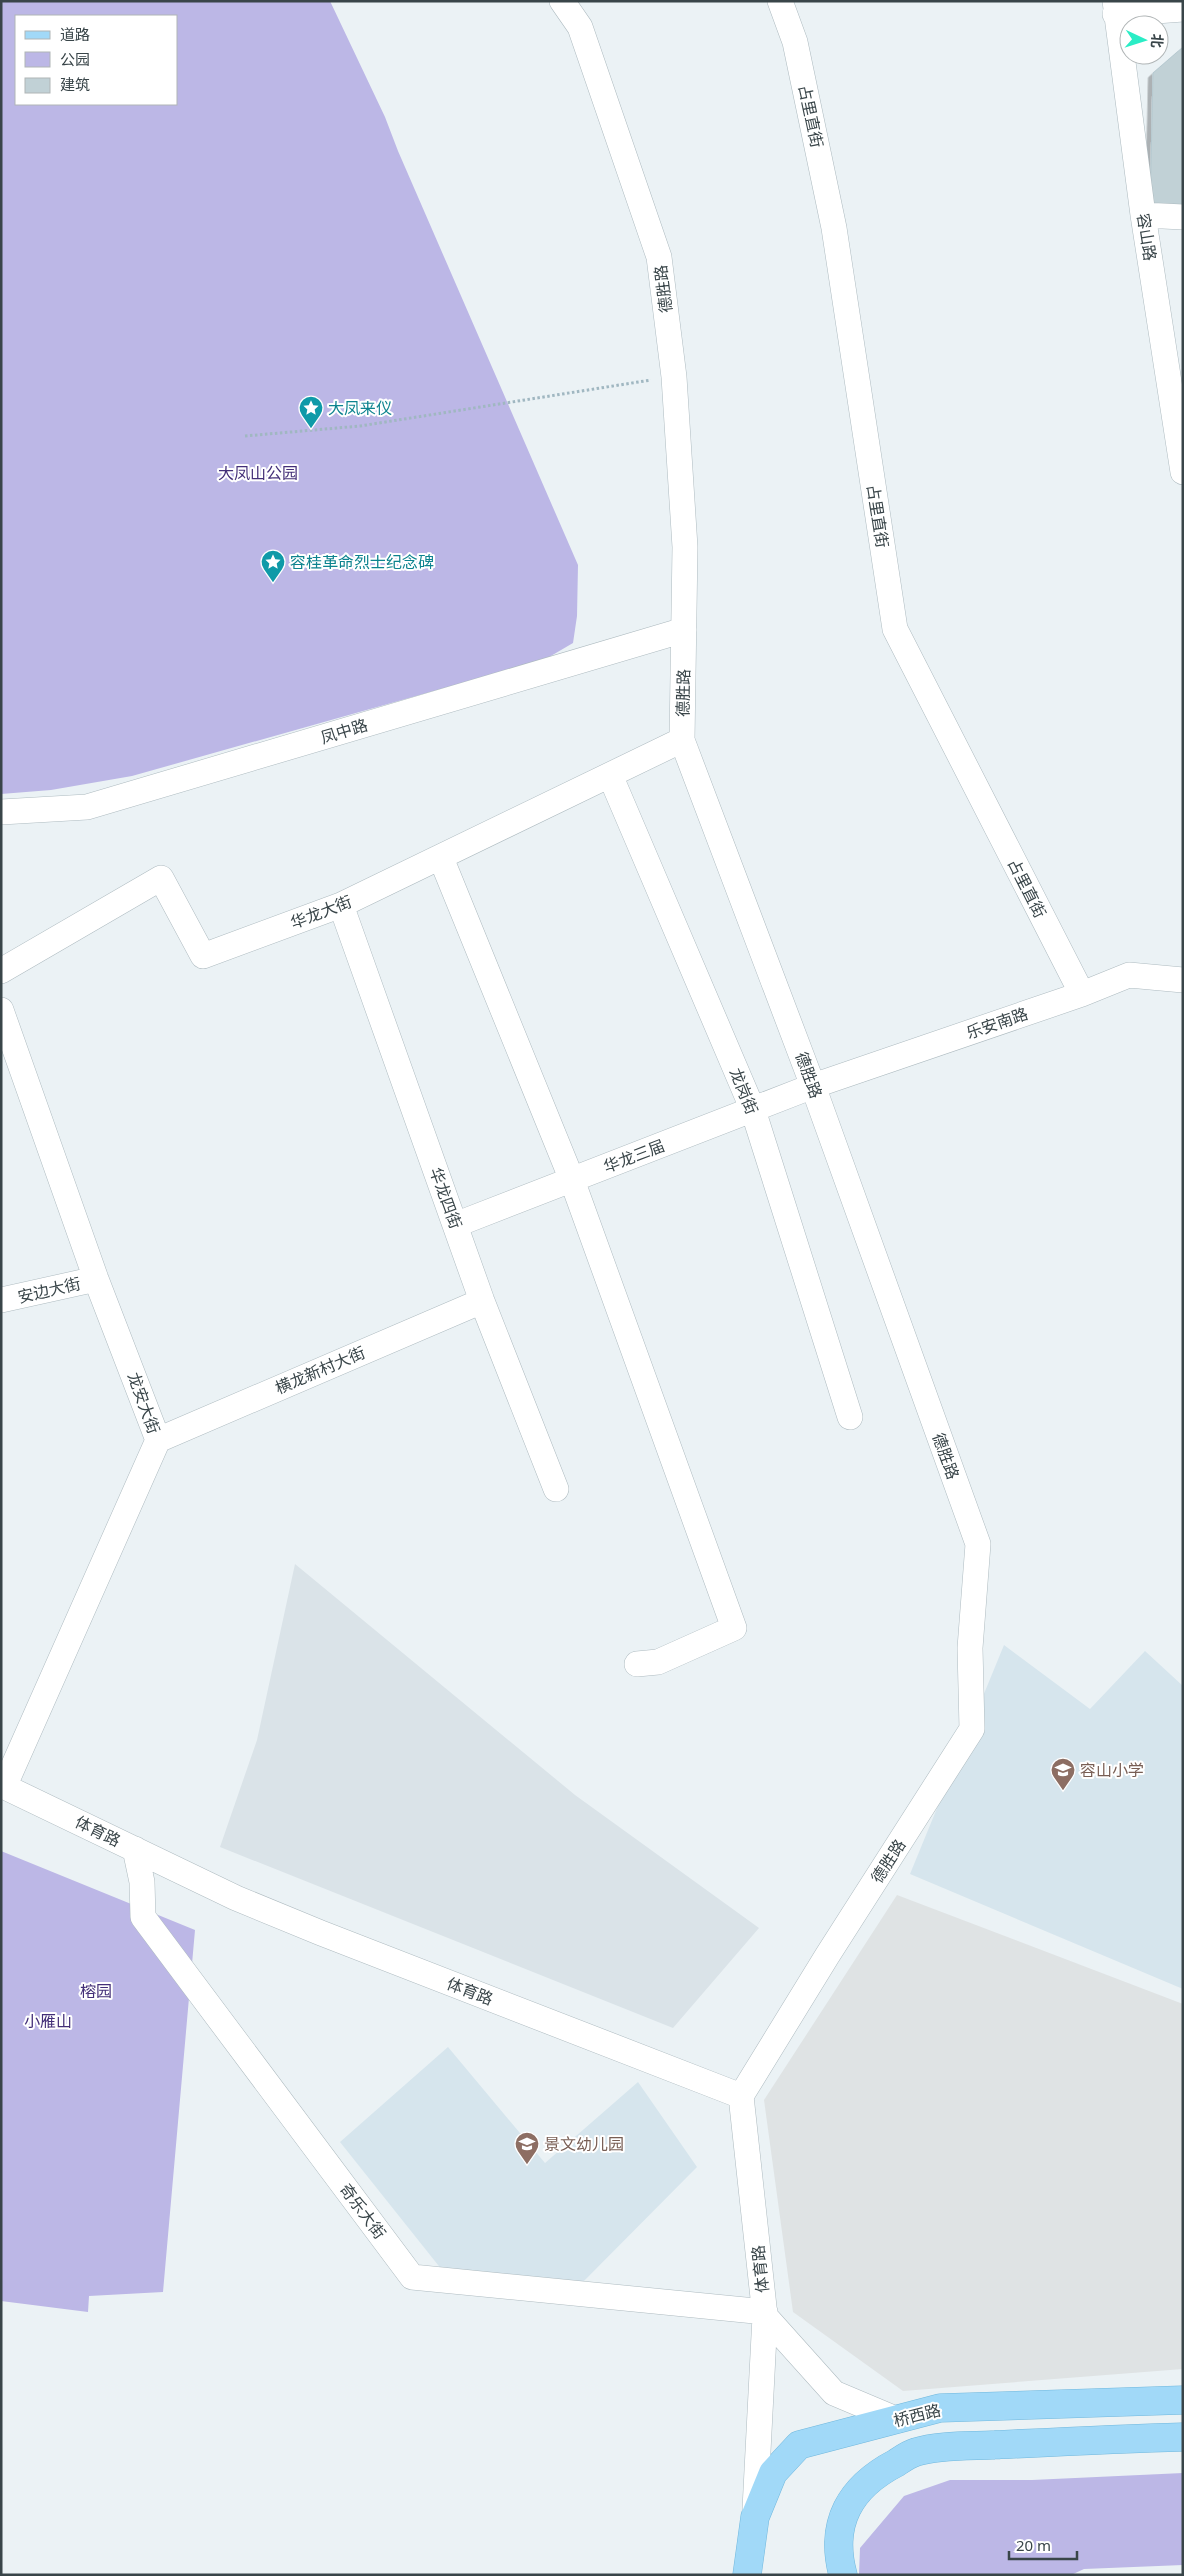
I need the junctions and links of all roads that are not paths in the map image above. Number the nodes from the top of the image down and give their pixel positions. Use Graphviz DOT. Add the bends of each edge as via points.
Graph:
graph roads {
  1 [pos="562,1"];
  2 [pos="780,1"];
  3 [pos="1115,8"];
  4 [pos="1183,8"];
  5 [pos="1143,215"];
  6 [pos="1183,217"];
  7 [pos="1183,472"];
  8 [pos="684,630"];
  9 [pos="682,740"];
  10 [pos="610,775"];
  11 [pos="1,812"];
  12 [pos="441,858"];
  13 [pos="341,906"];
  14 [pos="1,971"];
  15 [pos="1183,980"];
  16 [pos="1082,994"];
  17 [pos="1,1010"];
  18 [pos="813,1086"];
  19 [pos="752,1110"];
  20 [pos="572,1180"];
  21 [pos="455,1225"];
  22 [pos="96,1279"];
  23 [pos="1,1300"];
  24 [pos="482,1301"];
  25 [pos="850,1417"];
  26 [pos="158,1440"];
  27 [pos="556,1489"];
  28 [pos="637,1664"];
  29 [pos="3,1786"];
  30 [pos="135,1849"];
  31 [pos="741,2096"];
  32 [pos="765,2314"];
  33 [pos="1183,2400"];
  34 [pos="898,2420"];
  35 [pos="1183,2437"];
  36 [pos="755,2517"];
  37 [pos="747,2575"];
  38 [pos="843,2575"];
  1 -- 8 [label="street, 德胜路" via="580,27 659,257 674,377 685,547"];
  2 -- 16 [label="street, 占里直街" via="795,42 834,228 895,629"];
  3 -- 4 [label="street"];
  3 -- 5 [label="street, 容山路"];
  5 -- 6 [label="street"];
  5 -- 7 [label="street, 容山路"];
  8 -- 9 [label="street, 德胜路"];
  8 -- 11 [label="street, 凤中路" via="87,807"];
  9 -- 10 [label="street, 华龙大街"];
  9 -- 18 [label="street, 德胜路"];
  10 -- 12 [label="street, 华龙大街"];
  10 -- 19 [label="street, 龙岗街"];
  12 -- 13 [label="street, 华龙大街"];
  12 -- 20 [label="street"];
  13 -- 14 [label="street, 华龙大街" via="203,956 161,878"];
  13 -- 21 [label="street, 华龙四街"];
  15 -- 16 [label="street, 乐安南路" via="1129,975"];
  16 -- 18 [label="street, 乐安南路"];
  17 -- 22 [label="street, 龙安大街"];
  18 -- 19 [label="street, 华龙三届"];
  18 -- 31 [label="street, 德胜路" via="978,1544 970,1648 972,1729"];
  19 -- 20 [label="street, 华龙三届"];
  19 -- 25 [label="street, 龙岗街"];
  20 -- 21 [label="street, 华龙三届"];
  20 -- 28 [label="street" via="734,1628 658,1662"];
  21 -- 24 [label="street, 华龙四街"];
  22 -- 23 [label="street, 安边大街"];
  22 -- 26 [label="street, 龙安大街"];
  24 -- 26 [label="street, 横龙新村大街"];
  24 -- 27 [label="street, 华龙四街"];
  26 -- 29 [label="street, 龙安大街"];
  29 -- 30 [label="street, 体育路"];
  30 -- 31 [label="street, 体育路" via="236,1898 321,1934"];
  30 -- 32 [label="street, 奇乐大街" via="142,1882 143,1917 412,2277"];
  31 -- 32 [label="street, 体育路"];
  32 -- 34 [label="street, 体育路" via="834,2393"];
  32 -- 36 [label="street, 体育路"];
  33 -- 34 [label="main road, 桥西路" via="940,2408"];
  34 -- 36 [label="main road, 桥西路" via="799,2445 772,2473"];
  35 -- 38 [label="main road" via="1061,2441 916,2452 882,2470 857,2490 847,2507 838,2536"];
  36 -- 37 [label="main road, 桥西路"];
}
